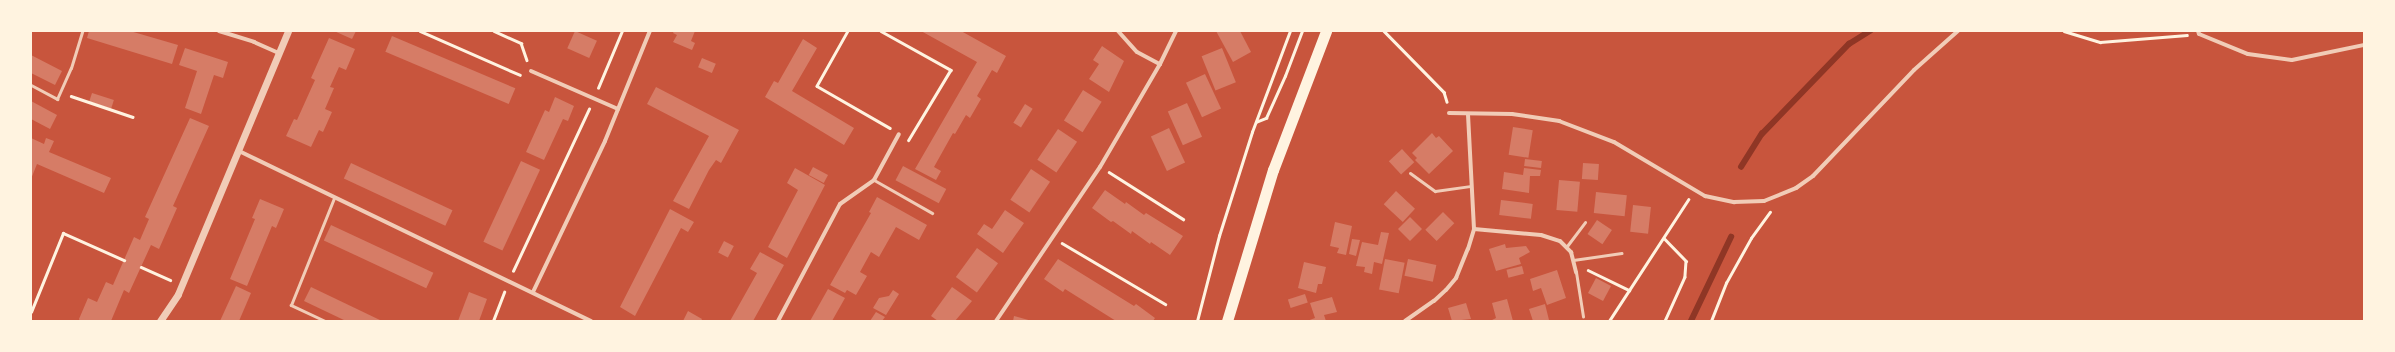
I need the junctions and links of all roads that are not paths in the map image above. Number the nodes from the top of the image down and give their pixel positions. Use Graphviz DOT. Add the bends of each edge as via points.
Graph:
graph roads {
  1 [pos="82,31"];
  2 [pos="219,31"];
  3 [pos="288,31"];
  4 [pos="650,31"];
  5 [pos="1118,31"];
  6 [pos="1176,31"];
  7 [pos="1326,31"];
  8 [pos="1958,31"];
  9 [pos="2199,33"];
  10 [pos="2364,45"];
  11 [pos="279,53"];
  12 [pos="1160,64"];
  13 [pos="531,71"];
  14 [pos="31,85"];
  15 [pos="618,109"];
  16 [pos="1449,113"];
  17 [pos="1468,114"];
  18 [pos="899,134"];
  19 [pos="239,151"];
  20 [pos="1410,174"];
  21 [pos="874,180"];
  22 [pos="1470,186"];
  23 [pos="334,198"];
  24 [pos="932,213"];
  25 [pos="1585,222"];
  26 [pos="1474,229"];
  27 [pos="1567,246"];
  28 [pos="1622,253"];
  29 [pos="1573,260"];
  30 [pos="1576,272"];
  31 [pos="533,292"];
  32 [pos="1583,316"];
  33 [pos="160,321"];
  34 [pos="325,321"];
  35 [pos="591,321"];
  36 [pos="778,321"];
  37 [pos="996,321"];
  38 [pos="1226,321"];
  39 [pos="1404,321"];
  1 -- 14 [label="lane" via="57,99"];
  2 -- 11 [label="street"];
  3 -- 11 [label="street"];
  4 -- 15 [label="street"];
  5 -- 12 [label="street" via="1137,52"];
  6 -- 12 [label="street"];
  7 -- 38 [label="highway" via="1316,51 1273,170"];
  8 -- 17 [label="street" via="1914,70 1813,176 1782,196 1764,200 1734,202 1694,191 1646,160 1580,128 1538,117"];
  9 -- 10 [label="street" via="2248,54 2292,60"];
  11 -- 19 [label="street"];
  12 -- 37 [label="street" via="1100,167"];
  13 -- 15 [label="street"];
  15 -- 31 [label="street"];
  16 -- 17 [label="street"];
  17 -- 22 [label="street"];
  18 -- 21 [label="street"];
  19 -- 23 [label="street"];
  19 -- 33 [label="street" via="181,286"];
  20 -- 22 [label="lane" via="1435,190"];
  21 -- 24 [label="lane"];
  21 -- 36 [label="street" via="840,204"];
  22 -- 26 [label="street"];
  23 -- 31 [label="street"];
  23 -- 34 [label="lane" via="291,305"];
  25 -- 27 [label="lane"];
  26 -- 27 [label="street" via="1541,235"];
  26 -- 39 [label="street" via="1456,278 1434,301"];
  27 -- 29 [label="street"];
  28 -- 29 [label="lane"];
  29 -- 30 [label="street"];
  30 -- 32 [label="lane"];
  31 -- 35 [label="street"];
}
